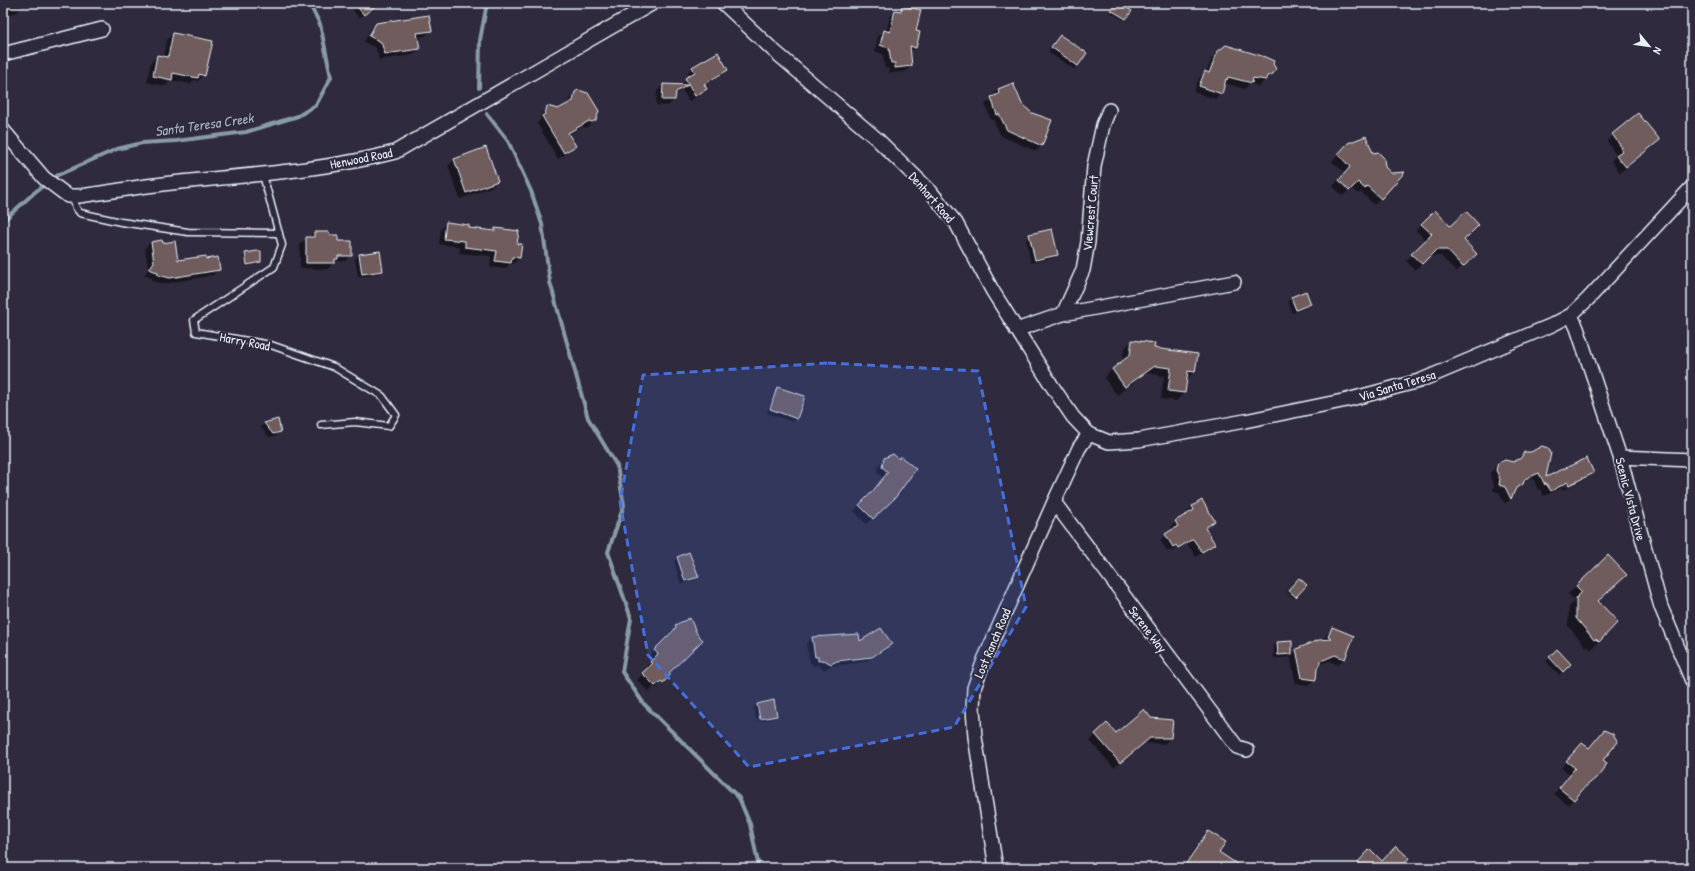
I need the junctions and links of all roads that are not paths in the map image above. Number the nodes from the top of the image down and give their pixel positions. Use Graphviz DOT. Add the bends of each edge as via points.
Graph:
graph roads {
  1 [pos="653,3"];
  2 [pos="723,3"];
  3 [pos="102,29"];
  4 [pos="3,54"];
  5 [pos="1109,110"];
  6 [pos="3,130"];
  7 [pos="263,175"];
  8 [pos="1692,187"];
  9 [pos="76,196"];
  10 [pos="278,233"];
  11 [pos="1234,282"];
  12 [pos="1063,314"];
  13 [pos="1571,315"];
  14 [pos="1016,330"];
  15 [pos="321,425"];
  16 [pos="1089,434"];
  17 [pos="1620,457"];
  18 [pos="1692,460"];
  19 [pos="1054,502"];
  20 [pos="1692,681"];
  21 [pos="1247,750"];
  22 [pos="996,868"];
  1 -- 7 [label="street, Henwood Road" via="396,152 370,159"];
  2 -- 14 [label="street, Denhart Road" via="773,50 877,139 931,192 956,223"];
  3 -- 4 [label="street"];
  5 -- 12 [label="street, Viewcrest Court" via="1094,166 1088,242 1083,270"];
  6 -- 9 [label="street" via="44,178 59,191 68,196"];
  7 -- 9 [label="street, Henwood Road" via="171,183"];
  7 -- 10 [label="lane, Harry Road"];
  8 -- 13 [label="street, Via Santa Teresa"];
  9 -- 10 [label="lane" via="76,208 80,213 121,222 188,232"];
  10 -- 15 [label="lane, Harry Road" via="282,245 274,267 194,320 196,332 270,345 334,367 382,396 396,415 389,426 355,422"];
  11 -- 12 [label="street"];
  12 -- 14 [label="street"];
  13 -- 16 [label="street, Via Santa Teresa" via="1419,381 1347,400 1139,440 1109,442"];
  13 -- 17 [label="street, Scenic Vista Drive"];
  14 -- 16 [label="street, Denhart Road" via="1073,417"];
  16 -- 19 [label="street, Lost Ranch Road" via="1079,448"];
  17 -- 18 [label="street"];
  17 -- 20 [label="street, Scenic Vista Drive" via="1661,607"];
  19 -- 21 [label="street, Serene Way" via="1237,747"];
  19 -- 22 [label="street, Lost Ranch Road" via="974,688 975,737"];
}
